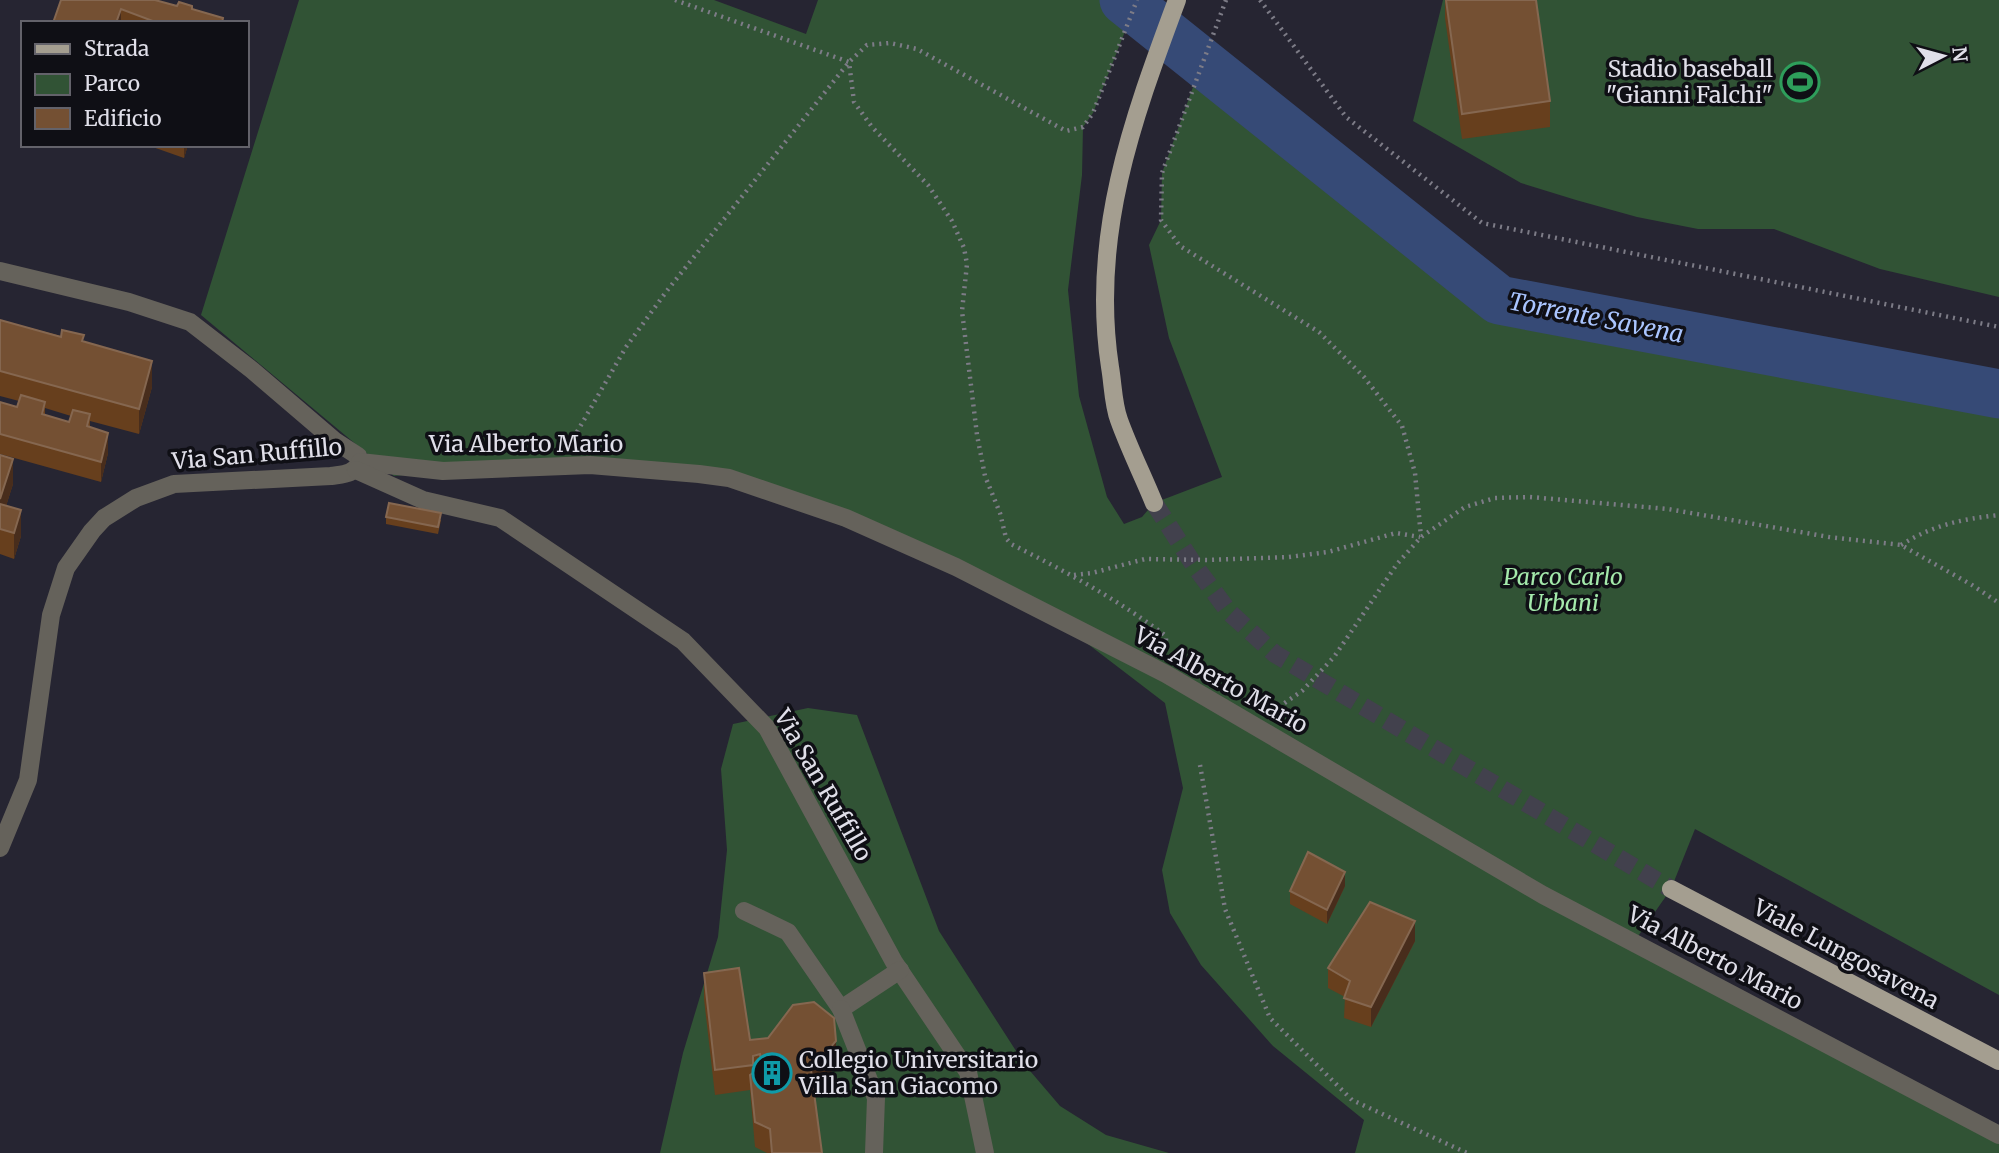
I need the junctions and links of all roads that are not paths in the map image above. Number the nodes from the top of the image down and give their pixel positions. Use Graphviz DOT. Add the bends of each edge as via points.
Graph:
graph roads {
  1 [pos="1177,0"];
  2 [pos="0,271"];
  3 [pos="358,466"];
  4 [pos="1154,503"];
  5 [pos="0,848"];
  6 [pos="1671,890"];
  7 [pos="744,911"];
  8 [pos="900,970"];
  9 [pos="841,1009"];
  10 [pos="1999,1061"];
  11 [pos="1999,1135"];
  12 [pos="984,1152"];
  13 [pos="874,1153"];
  1 -- 4 [label="main road" via="1122,160 1104,271 1104,331 1118,418"];
  2 -- 3 [label="street, Via San Ruffillo" via="129,302 190,322 358,456"];
  3 -- 5 [label="street, Via San Ruffillo" via="350,474 331,476 174,484 136,498 104,518 66,568 51,615 28,780"];
  3 -- 8 [label="street, Via San Ruffillo" via="424,500 500,518 683,641 767,728"];
  3 -- 11 [label="street, Via Alberto Mario" via="443,471 590,465 729,478 817,507 956,567 1166,674 1543,895"];
  6 -- 10 [label="main road, Viale Lungosavena"];
  7 -- 9 [label="street" via="788,932"];
  8 -- 9 [label="street"];
  8 -- 12 [label="street, Via San Ruffillo" via="968,1072"];
  9 -- 13 [label="street" via="876,1098"];
}
